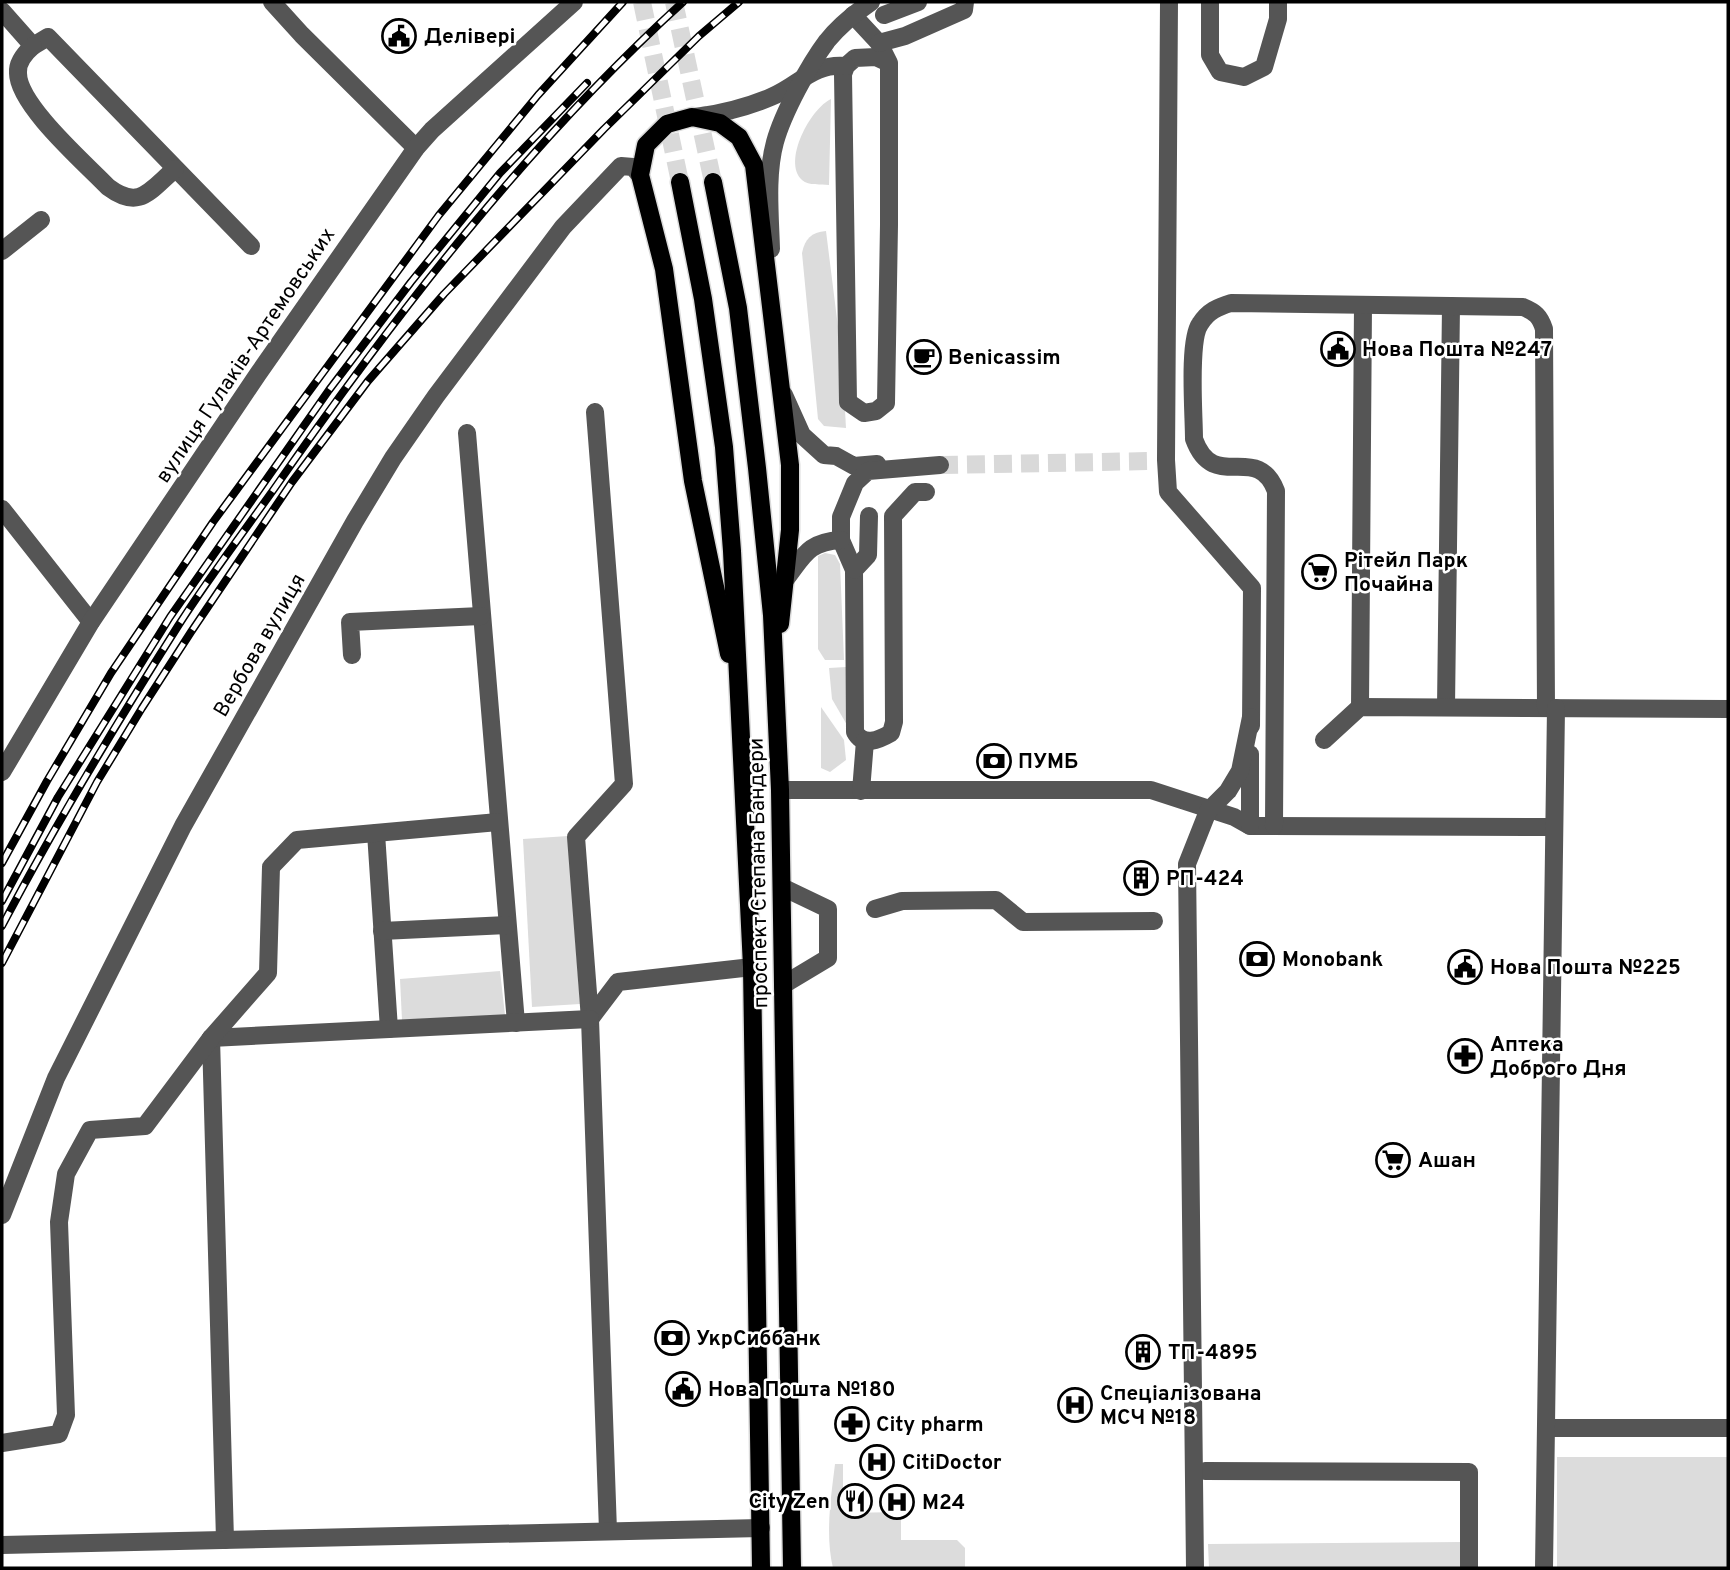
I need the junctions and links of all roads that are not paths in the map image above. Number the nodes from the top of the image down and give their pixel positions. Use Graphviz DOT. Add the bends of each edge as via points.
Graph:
graph roads {
  1 [pos="272,2"];
  2 [pos="574,2"];
  3 [pos="871,2"];
  4 [pos="918,2"];
  5 [pos="965,2"];
  6 [pos="1169,2"];
  7 [pos="1210,2"];
  8 [pos="1278,2"];
  9 [pos="2,11"];
  10 [pos="853,15"];
  11 [pos="884,15"];
  12 [pos="879,43"];
  13 [pos="33,46"];
  14 [pos="888,63"];
  15 [pos="846,66"];
  16 [pos="808,73"];
  17 [pos="692,117"];
  18 [pos="416,148"];
  19 [pos="175,169"];
  20 [pos="640,175"];
  21 [pos="680,181"];
  22 [pos="713,181"];
  23 [pos="41,220"];
  24 [pos="251,246"];
  25 [pos="2,251"];
  26 [pos="1363,305"];
  27 [pos="1451,306"];
  28 [pos="772,313"];
  29 [pos="780,387"];
  30 [pos="595,412"];
  31 [pos="467,433"];
  32 [pos="926,492"];
  33 [pos="2,509"];
  34 [pos="869,516"];
  35 [pos="893,516"];
  36 [pos="842,517"];
  37 [pos="841,540"];
  38 [pos="854,570"];
  39 [pos="785,580"];
  40 [pos="481,616"];
  41 [pos="91,622"];
  42 [pos="352,655"];
  43 [pos="776,669"];
  44 [pos="740,706"];
  45 [pos="1360,707"];
  46 [pos="1446,707"];
  47 [pos="1551,708"];
  48 [pos="1728,709"];
  49 [pos="1251,717"];
  50 [pos="1324,740"];
  51 [pos="865,741"];
  52 [pos="2,772"];
  53 [pos="780,790"];
  54 [pos="861,791"];
  55 [pos="1208,811"];
  56 [pos="498,822"];
  57 [pos="1250,826"];
  58 [pos="1274,826"];
  59 [pos="1554,827"];
  60 [pos="376,833"];
  61 [pos="782,887"];
  62 [pos="875,909"];
  63 [pos="1154,921"];
  64 [pos="508,925"];
  65 [pos="382,931"];
  66 [pos="751,967"];
  67 [pos="783,985"];
  68 [pos="590,1019"];
  69 [pos="516,1023"];
  70 [pos="389,1029"];
  71 [pos="211,1038"];
  72 [pos="2,1215"];
  73 [pos="1546,1428"];
  74 [pos="1728,1428"];
  75 [pos="2,1443"];
  76 [pos="1205,1471"];
  77 [pos="761,1528"];
  78 [pos="608,1531"];
  79 [pos="225,1540"];
  80 [pos="2,1545"];
  81 [pos="761,1568"];
  82 [pos="792,1568"];
  83 [pos="1195,1568"];
  84 [pos="1469,1568"];
  85 [pos="1544,1568"];
  1 -- 18 [label="street"];
  2 -- 18 [label="street, вулиця Гулаків-Артемовських"];
  3 -- 10 [label="street"];
  4 -- 11 [label="street"];
  5 -- 12 [label="street" via="964,10"];
  6 -- 49 [label="street" via="1160,460 1168,492 1252,587"];
  7 -- 8 [label="street" via="1210,55 1220,72 1244,77 1264,68 1278,19"];
  9 -- 13 [label="street"];
  10 -- 12 [label="street"];
  10 -- 16 [label="street" via="827,41"];
  12 -- 14 [label="street"];
  13 -- 19 [label="street" via="47,37"];
  13 -- 19 [label="street" via="17,72 21,88 37,113 108,187 135,199"];
  14 -- 15 [label="street" via="876,57 855,58"];
  14 -- 15 [label="street" via="886,403 864,413 848,402"];
  15 -- 16 [label="street"];
  16 -- 17 [label="street" via="774,96 744,108"];
  16 -- 28 [label="street" via="775,142 769,187"];
  17 -- 20 [label="main road" via="667,124 646,145"];
  17 -- 28 [label="main road" via="720,123 739,137 754,165"];
  18 -- 41 [label="street, вулиця Гулаків-Артемовських"];
  19 -- 24 [label="street"];
  20 -- 44 [label="main road" via="664,270 693,481"];
  20 -- 72 [label="street, Вербова вулиця" via="633,167 621,166 564,227 393,458 183,826 56,1078"];
  21 -- 44 [label="main road, проспект Степана Бандери" via="724,447"];
  22 -- 43 [label="main road, проспект Степана Бандери" via="738,308"];
  23 -- 25 [label="street"];
  26 -- 27 [label="street"];
  26 -- 45 [label="street"];
  26 -- 58 [label="street" via="1231,303 1212,309 1198,325 1194,344 1194,439 1198,452 1220,466 1261,470 1276,491"];
  27 -- 46 [label="street"];
  27 -- 47 [label="street" via="1523,307 1533,311 1544,328"];
  28 -- 29 [label="main road"];
  29 -- 36 [label="street" via="802,435 824,455 854,466 940,465 868,471 855,483"];
  29 -- 39 [label="main road" via="790,465"];
  30 -- 68 [label="street" via="624,784 576,837"];
  31 -- 40 [label="street"];
  32 -- 35 [label="street" via="915,492"];
  33 -- 41 [label="street"];
  34 -- 35 [label="street"];
  34 -- 36 [label="street"];
  34 -- 38 [label="street" via="868,555"];
  35 -- 51 [label="street" via="894,722 891,733"];
  36 -- 37 [label="street"];
  37 -- 38 [label="street"];
  37 -- 39 [label="street" via="811,547"];
  38 -- 51 [label="street" via="855,732"];
  39 -- 43 [label="main road"];
  40 -- 42 [label="street" via="350,622"];
  40 -- 56 [label="street"];
  41 -- 52 [label="street, вулиця Гулаків-Артемовських"];
  43 -- 53 [label="main road, проспект Степана Бандери"];
  44 -- 66 [label="main road, проспект Степана Бандери"];
  45 -- 46 [label="street"];
  45 -- 50 [label="street"];
  46 -- 47 [label="street"];
  47 -- 48 [label="street"];
  47 -- 59 [label="street"];
  49 -- 55 [label="street" via="1240,771"];
  49 -- 57 [label="street"];
  51 -- 54 [label="street"];
  53 -- 54 [label="street"];
  53 -- 61 [label="main road, проспект Степана Бандери"];
  54 -- 55 [label="street" via="1151,790"];
  55 -- 57 [label="street"];
  55 -- 83 [label="street" via="1187,864"];
  56 -- 60 [label="street"];
  56 -- 64 [label="street"];
  57 -- 58 [label="street"];
  58 -- 59 [label="street"];
  59 -- 73 [label="street"];
  60 -- 65 [label="street"];
  60 -- 71 [label="street" via="297,840 271,867 268,973"];
  61 -- 67 [label="main road, проспект Степана Бандери"];
  61 -- 67 [label="street" via="828,909 828,958"];
  62 -- 63 [label="street" via="902,901 996,900 1023,922"];
  64 -- 65 [label="street"];
  64 -- 69 [label="street"];
  65 -- 70 [label="street"];
  66 -- 68 [label="street" via="618,982"];
  66 -- 77 [label="main road, проспект Степана Бандери"];
  67 -- 82 [label="main road, проспект Степана Бандери"];
  68 -- 69 [label="street"];
  68 -- 78 [label="street"];
  69 -- 70 [label="street"];
  70 -- 71 [label="street"];
  71 -- 75 [label="street" via="145,1126 90,1130 66,1174 59,1222 66,1415 59,1434"];
  71 -- 79 [label="street"];
  73 -- 74 [label="street"];
  73 -- 85 [label="street"];
  76 -- 84 [label="street" via="1469,1472"];
  77 -- 78 [label="street"];
  77 -- 81 [label="main road, проспект Степана Бандери"];
  78 -- 79 [label="street"];
  79 -- 80 [label="street"];
}
